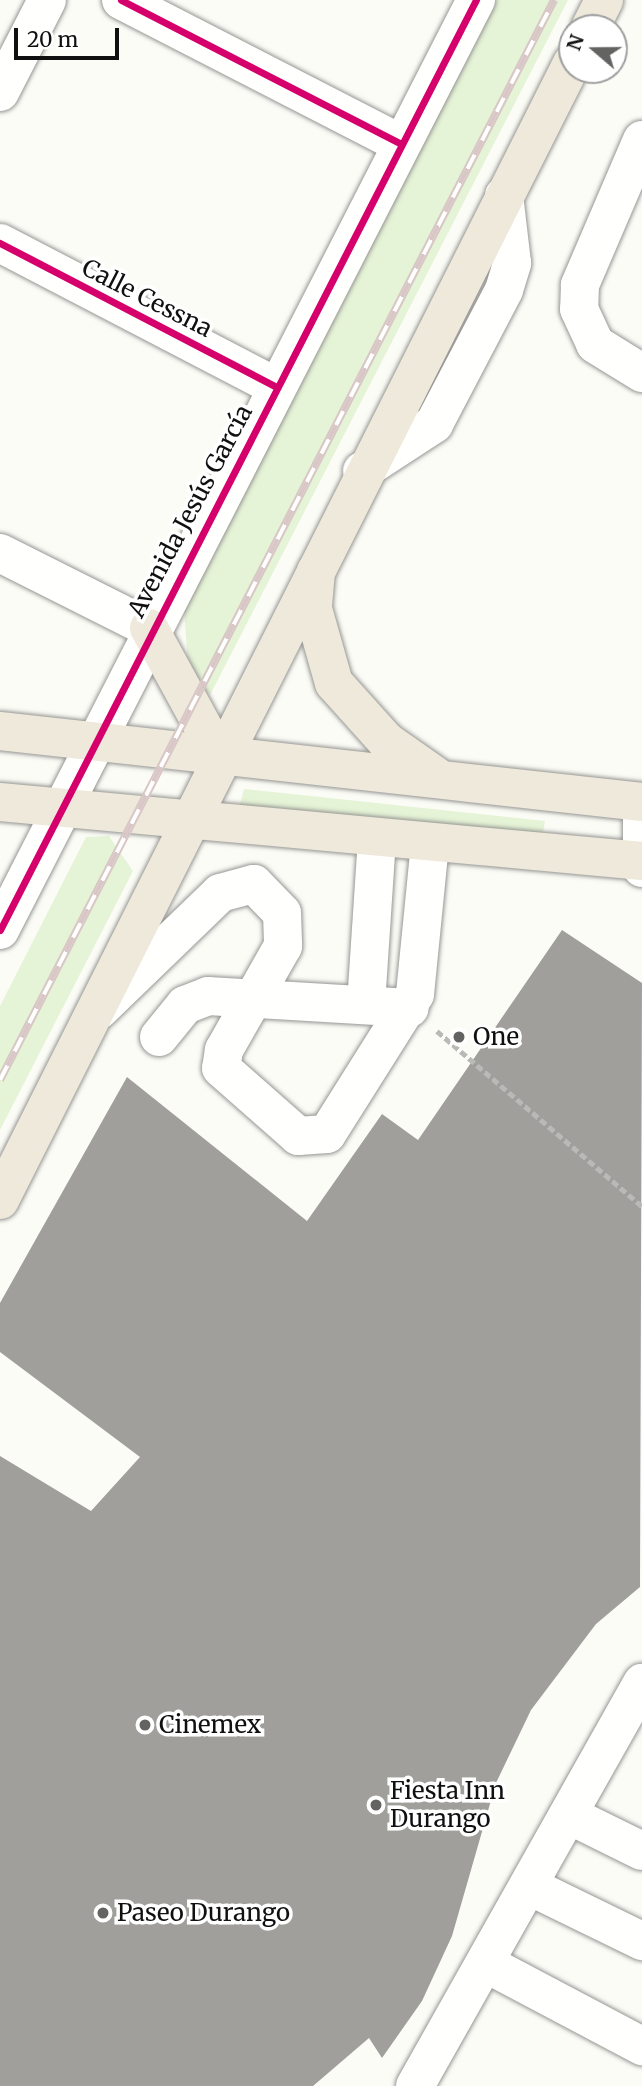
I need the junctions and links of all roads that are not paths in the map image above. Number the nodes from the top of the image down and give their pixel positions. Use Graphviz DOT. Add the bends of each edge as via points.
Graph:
graph roads {
  1 [pos="47,0"];
  2 [pos="121,0"];
  3 [pos="475,0"];
  4 [pos="561,84"];
  5 [pos="0,92"];
  6 [pos="642,141"];
  7 [pos="401,144"];
  8 [pos="0,243"];
  9 [pos="642,373"];
  10 [pos="277,387"];
  11 [pos="0,553"];
  12 [pos="317,561"];
  13 [pos="149,628"];
  14 [pos="0,731"];
  15 [pos="93,741"];
  16 [pos="219,756"];
  17 [pos="437,777"];
  18 [pos="0,802"];
  19 [pos="642,802"];
  20 [pos="61,810"];
  21 [pos="642,814"];
  22 [pos="187,823"];
  23 [pos="377,840"];
  24 [pos="430,844"];
  25 [pos="642,861"];
  26 [pos="642,868"];
  27 [pos="0,930"];
  28 [pos="257,995"];
  29 [pos="366,1004"];
  30 [pos="410,1008"];
  31 [pos="99,1010"];
  32 [pos="159,1037"];
  33 [pos="0,1200"];
  34 [pos="642,1683"];
  35 [pos="569,1815"];
  36 [pos="642,1851"];
  37 [pos="529,1886"];
  38 [pos="642,1941"];
  39 [pos="485,1963"];
  40 [pos="639,2044"];
  41 [pos="415,2086"];
  1 -- 5 [label="street"];
  2 -- 7 [label="street"];
  3 -- 7 [label="street, Avenida Jesús García"];
  4 -- 12 [label="main road"];
  6 -- 9 [label="street" via="580,285 579,309 595,344"];
  7 -- 10 [label="street, Avenida Jesús García"];
  8 -- 10 [label="street, Calle Cessna"];
  10 -- 13 [label="street, Avenida Jesús García"];
  11 -- 13 [label="street"];
  12 -- 16 [label="main road"];
  12 -- 17 [label="main road" via="313,609 334,683 386,741"];
  13 -- 15 [label="street, Avenida Jesús García"];
  13 -- 16 [label="main road"];
  14 -- 15 [label="main road"];
  15 -- 16 [label="main road"];
  15 -- 20 [label="street, Avenida Jesús García"];
  16 -- 17 [label="main road"];
  16 -- 22 [label="main road"];
  17 -- 19 [label="main road"];
  18 -- 20 [label="main road"];
  20 -- 22 [label="main road"];
  20 -- 27 [label="street, Avenida Jesús García"];
  21 -- 25 [label="street"];
  22 -- 23 [label="main road"];
  22 -- 31 [label="main road"];
  23 -- 24 [label="main road"];
  23 -- 29 [label="street"];
  24 -- 25 [label="main road"];
  24 -- 30 [label="street" via="424,934"];
  25 -- 26 [label="street"];
  28 -- 29 [label="street"];
  28 -- 30 [label="street" via="224,1050 221,1068 298,1136 311,1139 327,1134"];
  28 -- 31 [label="street" via="285,929 273,899 244,882 220,894"];
  28 -- 32 [label="street" via="195,999"];
  29 -- 30 [label="street"];
  31 -- 33 [label="main road"];
  34 -- 35 [label="street"];
  35 -- 36 [label="street"];
  35 -- 37 [label="street"];
  37 -- 38 [label="street"];
  37 -- 39 [label="street"];
  39 -- 40 [label="street"];
  39 -- 41 [label="street"];
}
